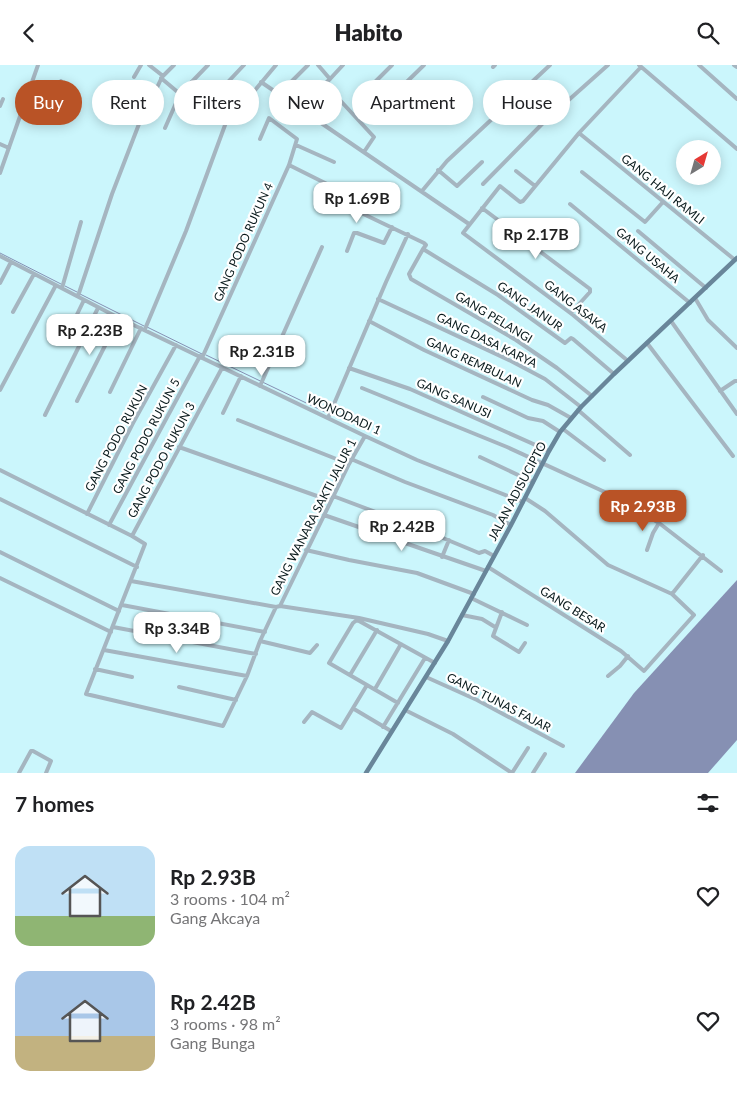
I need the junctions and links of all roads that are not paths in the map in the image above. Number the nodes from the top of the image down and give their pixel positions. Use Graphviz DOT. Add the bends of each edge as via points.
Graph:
graph roads {
  1 [pos="38,65"];
  2 [pos="141,65"];
  3 [pos="149,65"];
  4 [pos="174,65"];
  5 [pos="208,65"];
  6 [pos="244,65"];
  7 [pos="276,65"];
  8 [pos="308,65"];
  9 [pos="318,65"];
  10 [pos="343,65"];
  11 [pos="392,65"];
  12 [pos="424,65"];
  13 [pos="550,65"];
  14 [pos="608,65"];
  15 [pos="699,65"];
  16 [pos="640,66"];
  17 [pos="134,77"];
  18 [pos="162,77"];
  19 [pos="330,79"];
  20 [pos="33,80"];
  21 [pos="160,80"];
  22 [pos="194,80"];
  23 [pos="230,80"];
  24 [pos="294,80"];
  25 [pos="377,80"];
  26 [pos="409,80"];
  27 [pos="261,82"];
  28 [pos="259,84"];
  29 [pos="174,88"];
  30 [pos="269,88"];
  31 [pos="3,99"];
  32 [pos="737,99"];
  33 [pos="342,102"];
  34 [pos="0,106"];
  35 [pos="174,107"];
  36 [pos="17,125"];
  37 [pos="139,125"];
  38 [pos="225,125"];
  39 [pos="324,125"];
  40 [pos="164,128"];
  41 [pos="579,133"];
  42 [pos="260,139"];
  43 [pos="0,144"];
  44 [pos="296,145"];
  45 [pos="9,147"];
  46 [pos="737,149"];
  47 [pos="364,152"];
  48 [pos="334,162"];
  49 [pos="482,162"];
  50 [pos="289,165"];
  51 [pos="438,170"];
  52 [pos="516,171"];
  53 [pos="582,172"];
  54 [pos="0,173"];
  55 [pos="483,183"];
  56 [pos="535,186"];
  57 [pos="422,191"];
  58 [pos="663,202"];
  59 [pos="570,204"];
  60 [pos="482,208"];
  61 [pos="81,222"];
  62 [pos="469,224"];
  63 [pos="392,227"];
  64 [pos="638,231"];
  65 [pos="408,234"];
  66 [pos="322,247"];
  67 [pos="424,249"];
  68 [pos="347,251"];
  69 [pos="0,257"];
  70 [pos="736,259"];
  71 [pos="11,262"];
  72 [pos="34,274"];
  73 [pos="0,283"];
  74 [pos="56,285"];
  75 [pos="62,286"];
  76 [pos="706,288"];
  77 [pos="78,296"];
  78 [pos="695,298"];
  79 [pos="378,299"];
  80 [pos="84,300"];
  81 [pos="690,303"];
  82 [pos="98,308"];
  83 [pos="13,313"];
  84 [pos="571,313"];
  85 [pos="119,319"];
  86 [pos="369,321"];
  87 [pos="671,321"];
  88 [pos="143,329"];
  89 [pos="69,331"];
  90 [pos="647,343"];
  91 [pos="176,345"];
  92 [pos="737,348"];
  93 [pos="202,357"];
  94 [pos="628,361"];
  95 [pos="222,368"];
  96 [pos="349,368"];
  97 [pos="614,374"];
  98 [pos="241,376"];
  99 [pos="737,381"];
  100 [pos="260,386"];
  101 [pos="362,388"];
  102 [pos="0,390"];
  103 [pos="720,391"];
  104 [pos="110,392"];
  105 [pos="592,396"];
  106 [pos="483,397"];
  107 [pos="77,401"];
  108 [pos="580,409"];
  109 [pos="223,413"];
  110 [pos="737,414"];
  111 [pos="45,415"];
  112 [pos="328,417"];
  113 [pos="571,418"];
  114 [pos="238,420"];
  115 [pos="562,431"];
  116 [pos="365,436"];
  117 [pos="179,447"];
  118 [pos="548,451"];
  119 [pos="630,455"];
  120 [pos="734,456"];
  121 [pos="480,457"];
  122 [pos="604,460"];
  123 [pos="350,461"];
  124 [pos="542,464"];
  125 [pos="0,470"];
  126 [pos="533,482"];
  127 [pos="333,495"];
  128 [pos="0,499"];
  129 [pos="524,500"];
  130 [pos="330,501"];
  131 [pos="87,514"];
  132 [pos="324,515"];
  133 [pos="659,523"];
  134 [pos="109,525"];
  135 [pos="511,525"];
  136 [pos="132,536"];
  137 [pos="450,541"];
  138 [pos="306,550"];
  139 [pos="646,550"];
  140 [pos="0,552"];
  141 [pos="702,555"];
  142 [pos="494,556"];
  143 [pos="442,557"];
  144 [pos="137,567"];
  145 [pos="487,569"];
  146 [pos="721,571"];
  147 [pos="0,578"];
  148 [pos="131,581"];
  149 [pos="672,594"];
  150 [pos="473,596"];
  151 [pos="122,605"];
  152 [pos="278,607"];
  153 [pos="119,611"];
  154 [pos="502,612"];
  155 [pos="462,615"];
  156 [pos="527,625"];
  157 [pos="495,627"];
  158 [pos="112,630"];
  159 [pos="377,630"];
  160 [pos="265,632"];
  161 [pos="260,641"];
  162 [pos="448,641"];
  163 [pos="525,643"];
  164 [pos="401,644"];
  165 [pos="317,645"];
  166 [pos="104,650"];
  167 [pos="256,654"];
  168 [pos="628,656"];
  169 [pos="425,658"];
  170 [pos="435,663"];
  171 [pos="96,669"];
  172 [pos="645,671"];
  173 [pos="350,675"];
  174 [pos="247,676"];
  175 [pos="608,676"];
  176 [pos="132,677"];
  177 [pos="426,677"];
  178 [pos="367,685"];
  179 [pos="179,687"];
  180 [pos="375,689"];
  181 [pos="236,700"];
  182 [pos="398,703"];
  183 [pos="354,709"];
  184 [pos="405,710"];
  185 [pos="304,722"];
  186 [pos="384,727"];
  187 [pos="391,731"];
  188 [pos="563,746"];
  189 [pos="528,747"];
  190 [pos="545,754"];
  191 [pos="19,773"];
  192 [pos="46,773"];
  193 [pos="366,773"];
  194 [pos="512,773"];
  195 [pos="533,773"];
  1 -- 20 [label="street"];
  2 -- 17 [label="street"];
  3 -- 18 [label="street"];
  4 -- 18 [label="street"];
  5 -- 22 [label="street"];
  6 -- 23 [label="street"];
  7 -- 27 [label="street"];
  8 -- 24 [label="street"];
  9 -- 19 [label="street"];
  10 -- 19 [label="street"];
  11 -- 25 [label="street"];
  12 -- 26 [label="street"];
  13 -- 51 [label="street"];
  14 -- 55 [label="street" via="549,117"];
  15 -- 32 [label="street"];
  16 -- 41 [label="street"];
  16 -- 46 [label="street"];
  18 -- 21 [label="street"];
  18 -- 29 [label="street"];
  27 -- 28 [label="street"];
  27 -- 30 [label="street"];
  31 -- 34 [label="street"];
  33 -- 47 [label="street" via="374,137"];
  35 -- 40 [label="street"];
  36 -- 45 [label="street"];
  37 -- 77 [label="street"];
  38 -- 88 [label="street" via="186,231"];
  39 -- 47 [label="street"];
  41 -- 56 [label="street"];
  41 -- 58 [label="street, GANG HAJI RAMLI"];
  42 -- 44 [label="street" via="269,118 296,137"];
  43 -- 45 [label="street"];
  44 -- 48 [label="street"];
  44 -- 50 [label="street, GANG PODO RUKUN 4"];
  45 -- 54 [label="street"];
  47 -- 57 [label="street"];
  49 -- 51 [label="street" via="457,187"];
  50 -- 63 [label="street, GANG JANUR" via="335,188 332,199"];
  50 -- 93 [label="street, GANG PODO RUKUN 4"];
  51 -- 57 [label="street"];
  52 -- 56 [label="street"];
  53 -- 58 [label="street" via="645,222"];
  56 -- 60 [label="street" via="520,202 500,187"];
  57 -- 62 [label="street"];
  58 -- 70 [label="street, GANG HAJI RAMLI"];
  59 -- 81 [label="street, GANG USAHA"];
  60 -- 62 [label="street"];
  60 -- 84 [label="street" via="590,289"];
  61 -- 75 [label="street"];
  62 -- 84 [label="street, GANG ASAKA" via="464,234"];
  63 -- 65 [label="street, GANG JANUR"];
  63 -- 68 [label="street" via="384,243 354,233"];
  64 -- 76 [label="street"];
  65 -- 67 [label="street, GANG JANUR" via="424,243"];
  65 -- 79 [label="street"];
  66 -- 100 [label="street"];
  67 -- 97 [label="street, GANG JANUR" via="498,295 565,343 573,339"];
  67 -- 105 [label="street, GANG PELANGI" via="409,274 411,279 516,340"];
  69 -- 71 [label="street, WONODADI 1"];
  70 -- 76 [label="main road, JALAN ADISUCIPTO"];
  71 -- 72 [label="street, WONODADI 1"];
  71 -- 73 [label="street"];
  72 -- 74 [label="street, WONODADI 1"];
  72 -- 83 [label="street"];
  74 -- 75 [label="street, WONODADI 1"];
  74 -- 102 [label="street"];
  75 -- 77 [label="street, WONODADI 1"];
  76 -- 78 [label="main road, JALAN ADISUCIPTO"];
  77 -- 80 [label="street, WONODADI 1"];
  78 -- 81 [label="main road, JALAN ADISUCIPTO"];
  78 -- 92 [label="street" via="708,320"];
  79 -- 86 [label="street"];
  79 -- 108 [label="street, GANG DASA KARYA" via="545,379"];
  80 -- 82 [label="street, WONODADI 1"];
  80 -- 89 [label="street"];
  81 -- 87 [label="main road, JALAN ADISUCIPTO"];
  82 -- 85 [label="street, WONODADI 1"];
  82 -- 111 [label="street"];
  84 -- 94 [label="street, GANG ASAKA"];
  85 -- 88 [label="street, WONODADI 1"];
  85 -- 107 [label="street"];
  86 -- 96 [label="street"];
  86 -- 113 [label="street, GANG REMBULAN"];
  87 -- 90 [label="main road, JALAN ADISUCIPTO"];
  87 -- 103 [label="street"];
  88 -- 91 [label="street, WONODADI 1"];
  88 -- 104 [label="street"];
  90 -- 94 [label="main road, JALAN ADISUCIPTO"];
  90 -- 120 [label="street"];
  91 -- 93 [label="street, WONODADI 1"];
  91 -- 131 [label="street, GANG PODO RUKUN"];
  93 -- 95 [label="street, WONODADI 1"];
  93 -- 134 [label="street, GANG PODO RUKUN 5"];
  94 -- 97 [label="main road, JALAN ADISUCIPTO"];
  95 -- 98 [label="street, WONODADI 1"];
  95 -- 117 [label="street, GANG PODO RUKUN 3"];
  96 -- 112 [label="street"];
  96 -- 118 [label="street, GANG SANUSI" via="410,389"];
  97 -- 105 [label="main road, JALAN ADISUCIPTO"];
  98 -- 100 [label="street, WONODADI 1"];
  98 -- 109 [label="street"];
  99 -- 103 [label="street"];
  100 -- 112 [label="street, WONODADI 1"];
  101 -- 124 [label="street"];
  103 -- 110 [label="street"];
  105 -- 108 [label="main road, JALAN ADISUCIPTO"];
  106 -- 115 [label="street"];
  108 -- 113 [label="main road, JALAN ADISUCIPTO"];
  108 -- 119 [label="street, GANG DASA KARYA"];
  112 -- 116 [label="street, WONODADI 1"];
  113 -- 115 [label="main road, JALAN ADISUCIPTO"];
  114 -- 123 [label="street"];
  115 -- 118 [label="main road, JALAN ADISUCIPTO"];
  115 -- 122 [label="street"];
  116 -- 123 [label="street, GANG WANARA SAKTI JALUR 1"];
  116 -- 129 [label="street, WONODADI 1" via="417,460"];
  117 -- 130 [label="street"];
  117 -- 136 [label="street, GANG PODO RUKUN 3"];
  118 -- 124 [label="main road, JALAN ADISUCIPTO"];
  121 -- 126 [label="street"];
  123 -- 127 [label="street, GANG WANARA SAKTI JALUR 1"];
  123 -- 135 [label="street" via="493,515"];
  124 -- 126 [label="main road, JALAN ADISUCIPTO"];
  124 -- 133 [label="street" via="620,499"];
  125 -- 131 [label="street"];
  126 -- 129 [label="main road, JALAN ADISUCIPTO"];
  127 -- 130 [label="street, GANG WANARA SAKTI JALUR 1"];
  127 -- 137 [label="street"];
  128 -- 144 [label="street"];
  129 -- 135 [label="main road, JALAN ADISUCIPTO"];
  129 -- 149 [label="street, WONODADI 1" via="545,511 608,565"];
  130 -- 132 [label="street, GANG WANARA SAKTI JALUR 1"];
  131 -- 134 [label="street"];
  132 -- 138 [label="street, GANG WANARA SAKTI JALUR 1"];
  132 -- 143 [label="street, GANG BESAR"];
  133 -- 139 [label="street"];
  133 -- 141 [label="street"];
  134 -- 136 [label="street"];
  135 -- 142 [label="main road, JALAN ADISUCIPTO"];
  136 -- 144 [label="street" via="145,545"];
  137 -- 142 [label="street"];
  137 -- 143 [label="street"];
  138 -- 150 [label="street" via="417,573"];
  138 -- 152 [label="street, GANG WANARA SAKTI JALUR 1"];
  140 -- 153 [label="street"];
  141 -- 146 [label="street"];
  141 -- 149 [label="street"];
  142 -- 145 [label="main road, JALAN ADISUCIPTO"];
  143 -- 145 [label="street, GANG BESAR"];
  144 -- 148 [label="street"];
  145 -- 150 [label="main road, JALAN ADISUCIPTO"];
  145 -- 168 [label="street, GANG BESAR"];
  147 -- 158 [label="street"];
  148 -- 151 [label="street"];
  148 -- 152 [label="street, GANG WANARA SAKTI JALUR 1"];
  149 -- 172 [label="street, WONODADI 1" via="694,616"];
  150 -- 154 [label="street"];
  150 -- 155 [label="main road, JALAN ADISUCIPTO"];
  151 -- 153 [label="street"];
  151 -- 160 [label="street"];
  152 -- 160 [label="street"];
  152 -- 162 [label="street" via="359,618"];
  153 -- 158 [label="street"];
  154 -- 156 [label="street"];
  154 -- 157 [label="street"];
  155 -- 157 [label="street" via="482,619"];
  155 -- 162 [label="main road, JALAN ADISUCIPTO"];
  157 -- 163 [label="street" via="493,636 519,652"];
  158 -- 166 [label="street"];
  158 -- 167 [label="street"];
  159 -- 164 [label="street"];
  159 -- 173 [label="street"];
  159 -- 173 [label="street" via="355,621 329,662"];
  160 -- 161 [label="street"];
  161 -- 165 [label="street" via="310,653"];
  161 -- 167 [label="street"];
  162 -- 170 [label="main road, JALAN ADISUCIPTO"];
  164 -- 169 [label="street"];
  164 -- 180 [label="street"];
  166 -- 171 [label="street"];
  166 -- 174 [label="street"];
  167 -- 174 [label="street"];
  168 -- 172 [label="street, GANG BESAR"];
  168 -- 175 [label="street"];
  169 -- 170 [label="street"];
  169 -- 182 [label="street"];
  170 -- 177 [label="main road, JALAN ADISUCIPTO"];
  171 -- 176 [label="street"];
  171 -- 181 [label="street" via="86,694 222,726"];
  173 -- 178 [label="street"];
  174 -- 181 [label="street"];
  177 -- 184 [label="main road, JALAN ADISUCIPTO"];
  177 -- 188 [label="street, GANG TUNAS FAJAR"];
  178 -- 180 [label="street"];
  178 -- 183 [label="street"];
  179 -- 181 [label="street"];
  180 -- 182 [label="street"];
  182 -- 186 [label="street"];
  183 -- 185 [label="street" via="341,728 312,712"];
  183 -- 186 [label="street"];
  184 -- 187 [label="main road, JALAN ADISUCIPTO"];
  184 -- 194 [label="street" via="453,734"];
  186 -- 187 [label="street"];
  187 -- 193 [label="main road, JALAN ADISUCIPTO"];
  189 -- 194 [label="street"];
  190 -- 195 [label="street"];
  191 -- 192 [label="street" via="31,751 51,761"];
}
